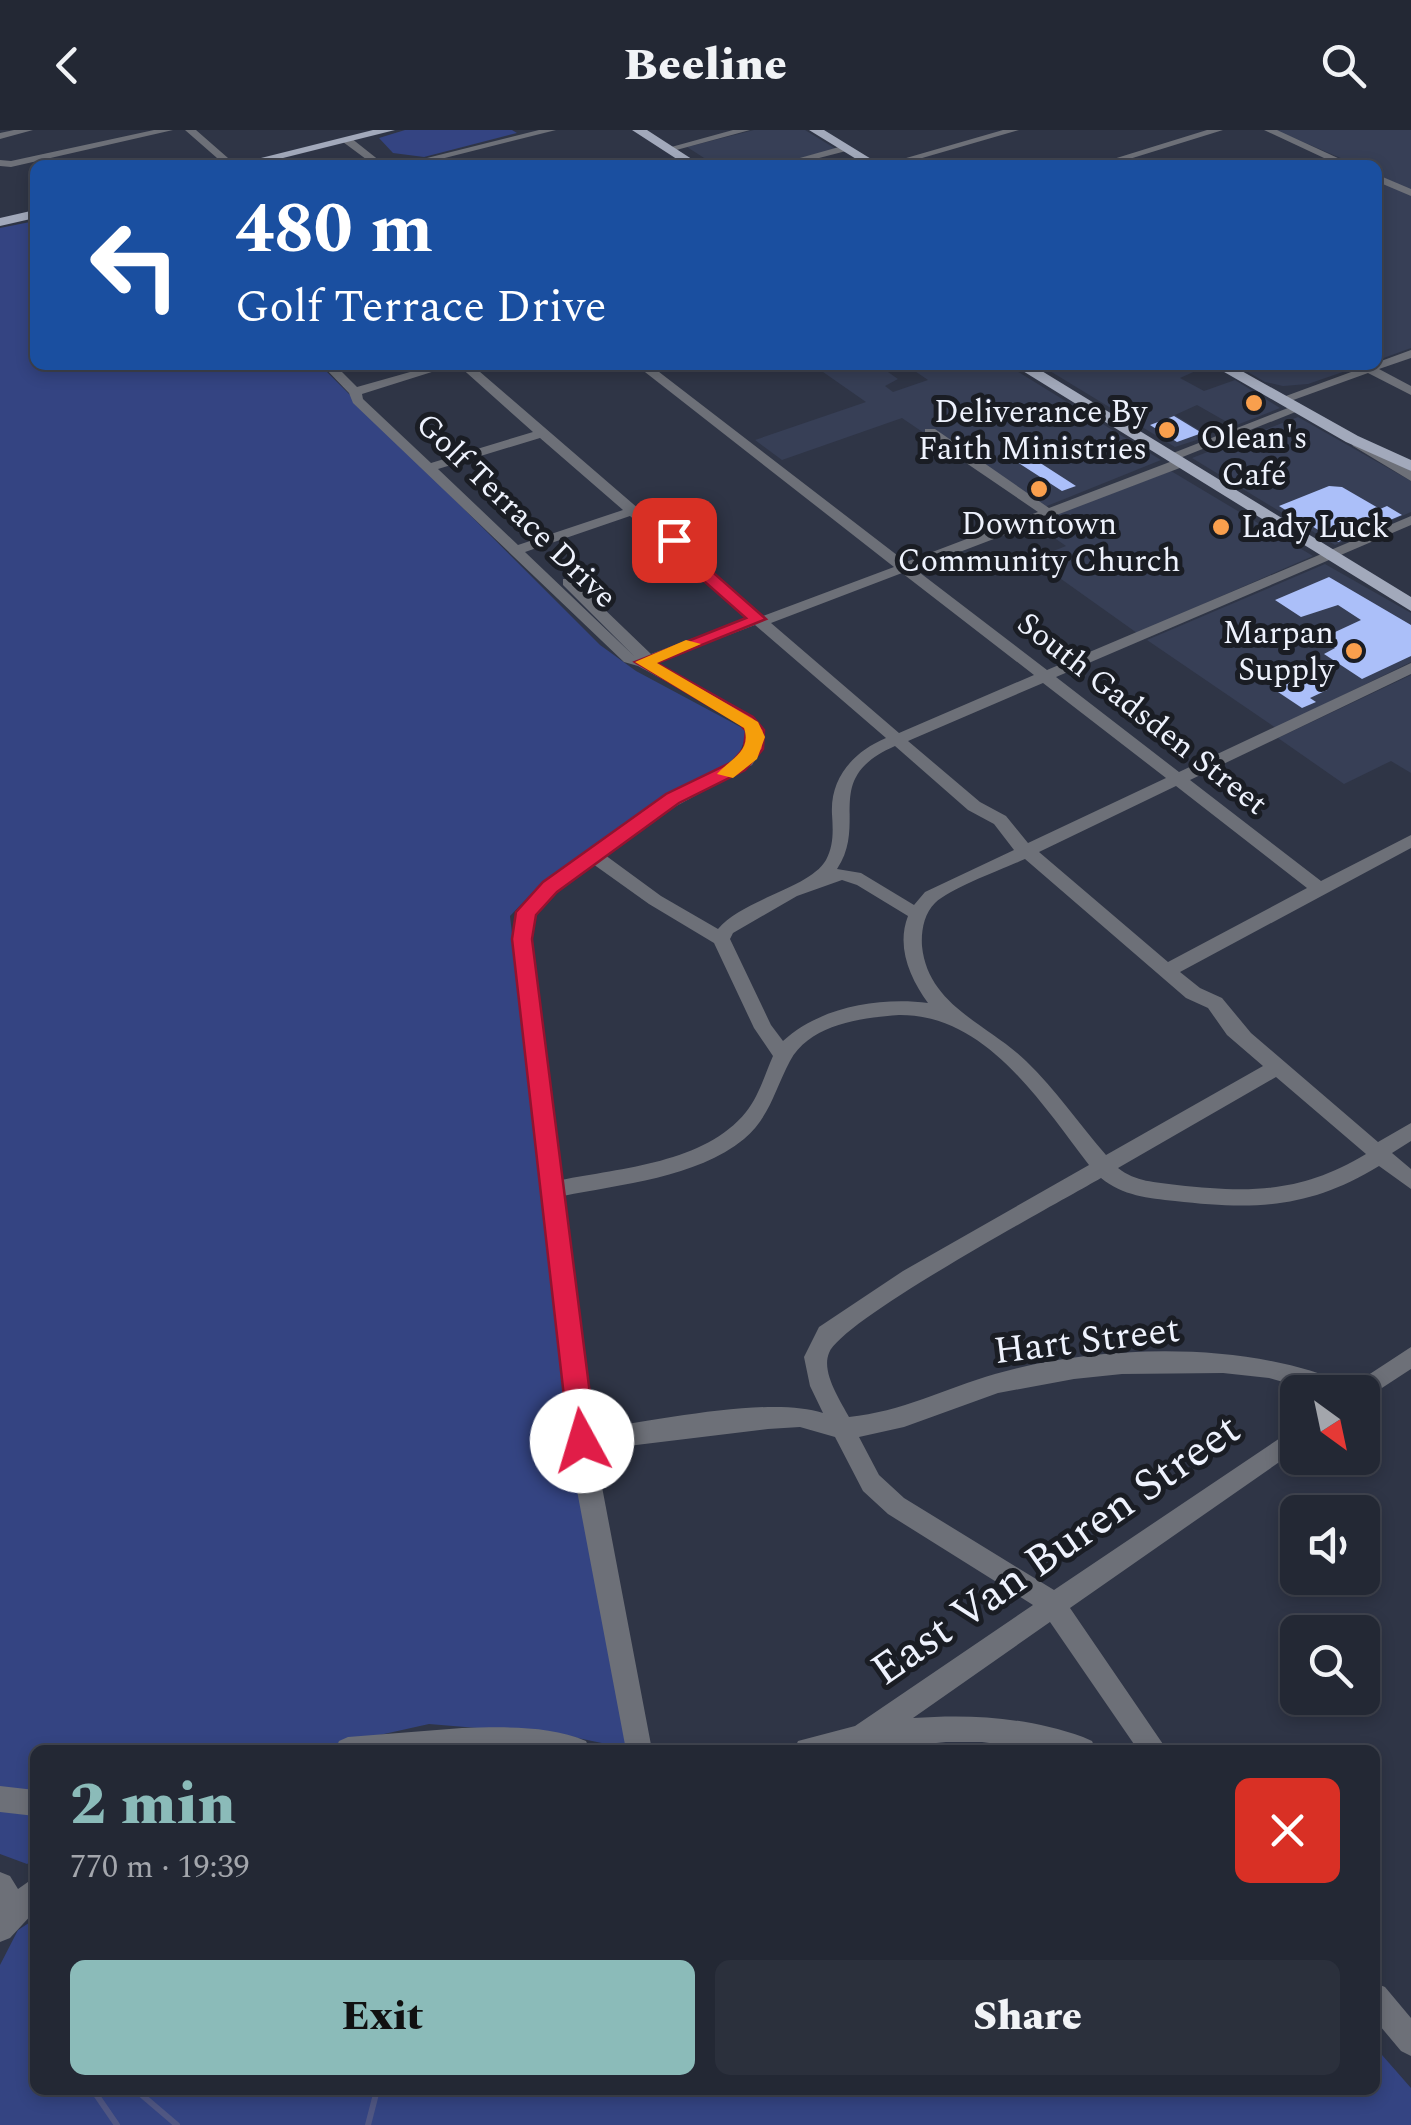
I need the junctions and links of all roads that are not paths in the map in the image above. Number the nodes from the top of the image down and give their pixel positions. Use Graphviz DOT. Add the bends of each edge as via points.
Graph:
graph roads {
  1 [pos="28,130"];
  2 [pos="168,130"];
  3 [pos="190,130"];
  4 [pos="389,130"];
  5 [pos="551,130"];
  6 [pos="638,130"];
  7 [pos="745,130"];
  8 [pos="815,130"];
  9 [pos="1014,130"];
  10 [pos="1218,130"];
  11 [pos="1269,130"];
  12 [pos="951,132"];
  13 [pos="0,136"];
  14 [pos="346,140"];
  15 [pos="970,142"];
  16 [pos="846,148"];
  17 [pos="669,149"];
  18 [pos="229,160"];
  19 [pos="257,160"];
  20 [pos="373,160"];
  21 [pos="425,160"];
  22 [pos="687,160"];
  23 [pos="799,160"];
  24 [pos="866,160"];
  25 [pos="904,160"];
  26 [pos="1116,160"];
  27 [pos="1337,160"];
  28 [pos="0,163"];
  29 [pos="1382,180"];
  30 [pos="1411,192"];
  31 [pos="30,215"];
  32 [pos="0,222"];
  33 [pos="1411,354"];
  34 [pos="1382,364"];
  35 [pos="333,370"];
  36 [pos="431,370"];
  37 [pos="470,370"];
  38 [pos="649,370"];
  39 [pos="1028,370"];
  40 [pos="1229,370"];
  41 [pos="1367,370"];
  42 [pos="1371,370"];
  43 [pos="1411,391"];
  44 [pos="355,392"];
  45 [pos="1289,405"];
  46 [pos="537,429"];
  47 [pos="930,432"];
  48 [pos="1352,439"];
  49 [pos="1175,460"];
  50 [pos="434,466"];
  51 [pos="1411,466"];
  52 [pos="1411,476"];
  53 [pos="633,511"];
  54 [pos="1048,514"];
  55 [pos="1411,520"];
  56 [pos="522,549"];
  57 [pos="1329,555"];
  58 [pos="906,568"];
  59 [pos="1411,605"];
  60 [pos="760,621"];
  61 [pos="643,662"];
  62 [pos="1411,668"];
  63 [pos="1044,677"];
  64 [pos="898,739"];
  65 [pos="1176,778"];
  66 [pos="1411,841"];
  67 [pos="1020,845"];
  68 [pos="594,856"];
  69 [pos="826,873"];
  70 [pos="1320,889"];
  71 [pos="917,913"];
  72 [pos="722,939"];
  73 [pos="1166,971"];
  74 [pos="949,1015"];
  75 [pos="783,1056"];
  76 [pos="1277,1066"];
  77 [pos="1411,1130"];
  78 [pos="1380,1154"];
  79 [pos="1103,1166"];
  80 [pos="1411,1181"];
  81 [pos="555,1189"];
  82 [pos="1411,1357"];
  83 [pos="1305,1375"];
  84 [pos="1380,1379"];
  85 [pos="842,1428"];
  86 [pos="582,1441"];
  87 [pos="1280,1448"];
  88 [pos="1051,1602"];
  89 [pos="864,1736"];
  90 [pos="393,1745"];
  91 [pos="547,1745"];
  92 [pos="639,1745"];
  93 [pos="827,1745"];
  94 [pos="1071,1745"];
  95 [pos="1151,1745"];
  96 [pos="0,1798"];
  97 [pos="30,1802"];
  98 [pos="1380,2003"];
  99 [pos="1411,2041"];
  1 -- 13 [label="street"];
  2 -- 28 [label="street"];
  3 -- 18 [label="street"];
  4 -- 14 [label="main road"];
  5 -- 21 [label="street"];
  6 -- 17 [label="main road"];
  7 -- 17 [label="street"];
  8 -- 16 [label="main road"];
  9 -- 15 [label="street"];
  10 -- 26 [label="street"];
  11 -- 27 [label="street"];
  12 -- 15 [label="street"];
  14 -- 19 [label="main road"];
  14 -- 20 [label="street"];
  15 -- 25 [label="street"];
  16 -- 23 [label="street"];
  16 -- 24 [label="main road"];
  17 -- 22 [label="main road"];
  29 -- 30 [label="street"];
  31 -- 32 [label="main road"];
  33 -- 34 [label="street"];
  35 -- 44 [label="street, Golf Terrace Drive"];
  36 -- 44 [label="street"];
  37 -- 46 [label="street"];
  38 -- 58 [label="street, South Gadsden Street"];
  39 -- 49 [label="main road"];
  40 -- 45 [label="main road"];
  41 -- 45 [label="street"];
  42 -- 43 [label="street"];
  44 -- 50 [label="street, Golf Terrace Drive"];
  45 -- 48 [label="main road"];
  45 -- 49 [label="street"];
  46 -- 50 [label="street"];
  46 -- 53 [label="street"];
  47 -- 54 [label="street"];
  48 -- 51 [label="main road"];
  48 -- 52 [label="street"];
  49 -- 54 [label="street"];
  49 -- 57 [label="main road"];
  50 -- 56 [label="street, Golf Terrace Drive"];
  53 -- 56 [label="street"];
  53 -- 60 [label="street"];
  54 -- 58 [label="street"];
  55 -- 57 [label="street"];
  56 -- 61 [label="street, Golf Terrace Drive" via="629,660"];
  57 -- 59 [label="main road"];
  57 -- 63 [label="street"];
  58 -- 60 [label="street"];
  58 -- 63 [label="street, South Gadsden Street"];
  60 -- 61 [label="street"];
  60 -- 64 [label="street"];
  61 -- 68 [label="street, Golf Terrace Drive" via="746,720 755,730 754,749 738,766 672,798"];
  62 -- 65 [label="street"];
  63 -- 64 [label="street"];
  63 -- 65 [label="street, South Gadsden Street"];
  64 -- 67 [label="street" via="974,806 987,826"];
  64 -- 69 [label="street" via="860,759 844,778 840,847"];
  65 -- 67 [label="street"];
  65 -- 70 [label="street, South Gadsden Street"];
  66 -- 70 [label="street"];
  67 -- 71 [label="street" via="940,890"];
  67 -- 73 [label="street"];
  68 -- 72 [label="street"];
  68 -- 81 [label="street, Golf Terrace Drive" via="531,905 522,939"];
  69 -- 71 [label="street" via="856,877"];
  69 -- 72 [label="street" via="727,928"];
  70 -- 73 [label="street"];
  71 -- 74 [label="street" via="912,934 919,974"];
  72 -- 75 [label="street"];
  73 -- 76 [label="street"];
  74 -- 75 [label="street" via="916,1009 837,1016 793,1041"];
  74 -- 79 [label="street" via="1023,1071"];
  75 -- 81 [label="street" via="755,1115 729,1138 651,1169"];
  76 -- 78 [label="street"];
  76 -- 79 [label="street"];
  77 -- 78 [label="street"];
  78 -- 79 [label="street" via="1324,1188 1267,1200 1126,1184"];
  78 -- 80 [label="street"];
  79 -- 85 [label="street" via="911,1277 827,1334 815,1370"];
  81 -- 86 [label="street, Golf Terrace Drive"];
  82 -- 84 [label="street"];
  83 -- 85 [label="street, Hart Street" via="1217,1361 1070,1371 1000,1382 888,1420"];
  85 -- 86 [label="street" via="798,1416"];
  85 -- 88 [label="street" via="871,1483 896,1506"];
  86 -- 92 [label="street, Golf Terrace Drive"];
  87 -- 88 [label="street, East Van Buren Street"];
  88 -- 89 [label="street, East Van Buren Street"];
  88 -- 95 [label="street"];
  89 -- 93 [label="street"];
  89 -- 94 [label="street" via="1032,1734"];
  90 -- 91 [label="street" via="504,1738"];
  96 -- 97 [label="street"];
  98 -- 99 [label="street"];
}
